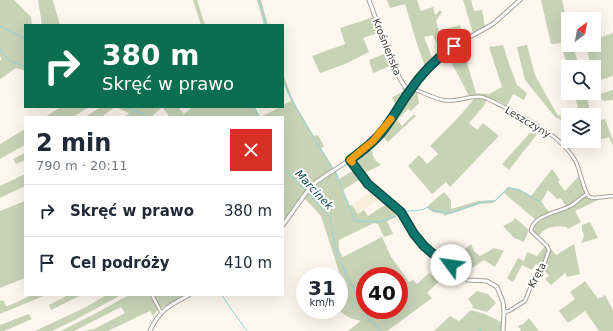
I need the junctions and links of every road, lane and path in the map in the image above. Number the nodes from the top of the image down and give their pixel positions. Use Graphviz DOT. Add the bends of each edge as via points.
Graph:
graph roads {
  1 [pos="369,0"];
  2 [pos="520,0"];
  3 [pos="410,90"];
  4 [pos="351,161"];
  5 [pos="587,194"];
  6 [pos="613,196"];
  7 [pos="284,225"];
  8 [pos="153,296"];
  9 [pos="188,296"];
  10 [pos="161,312"];
  11 [pos="504,312"];
  12 [pos="150,331"];
  13 [pos="503,331"];
  1 -- 3 [label="street, Krośnieńska" via="402,83"];
  2 -- 3 [label="street" via="493,24 447,50"];
  3 -- 4 [label="street" via="380,134"];
  3 -- 5 [label="street, Leszczyny" via="442,100 484,98 538,126 574,159"];
  4 -- 7 [label="street" via="320,179 306,192"];
  4 -- 11 [label="street" via="368,184 402,214 414,234 432,253 451,265 467,280 487,281 494,285 499,292"];
  5 -- 6 [label="street" via="594,198"];
  5 -- 11 [label="street, Kręta" via="571,206 538,219 532,227 531,231 549,250 525,300"];
  8 -- 10 [label="street"];
  9 -- 10 [label="street"];
  10 -- 12 [label="street"];
  11 -- 13 [label="street"];
}
